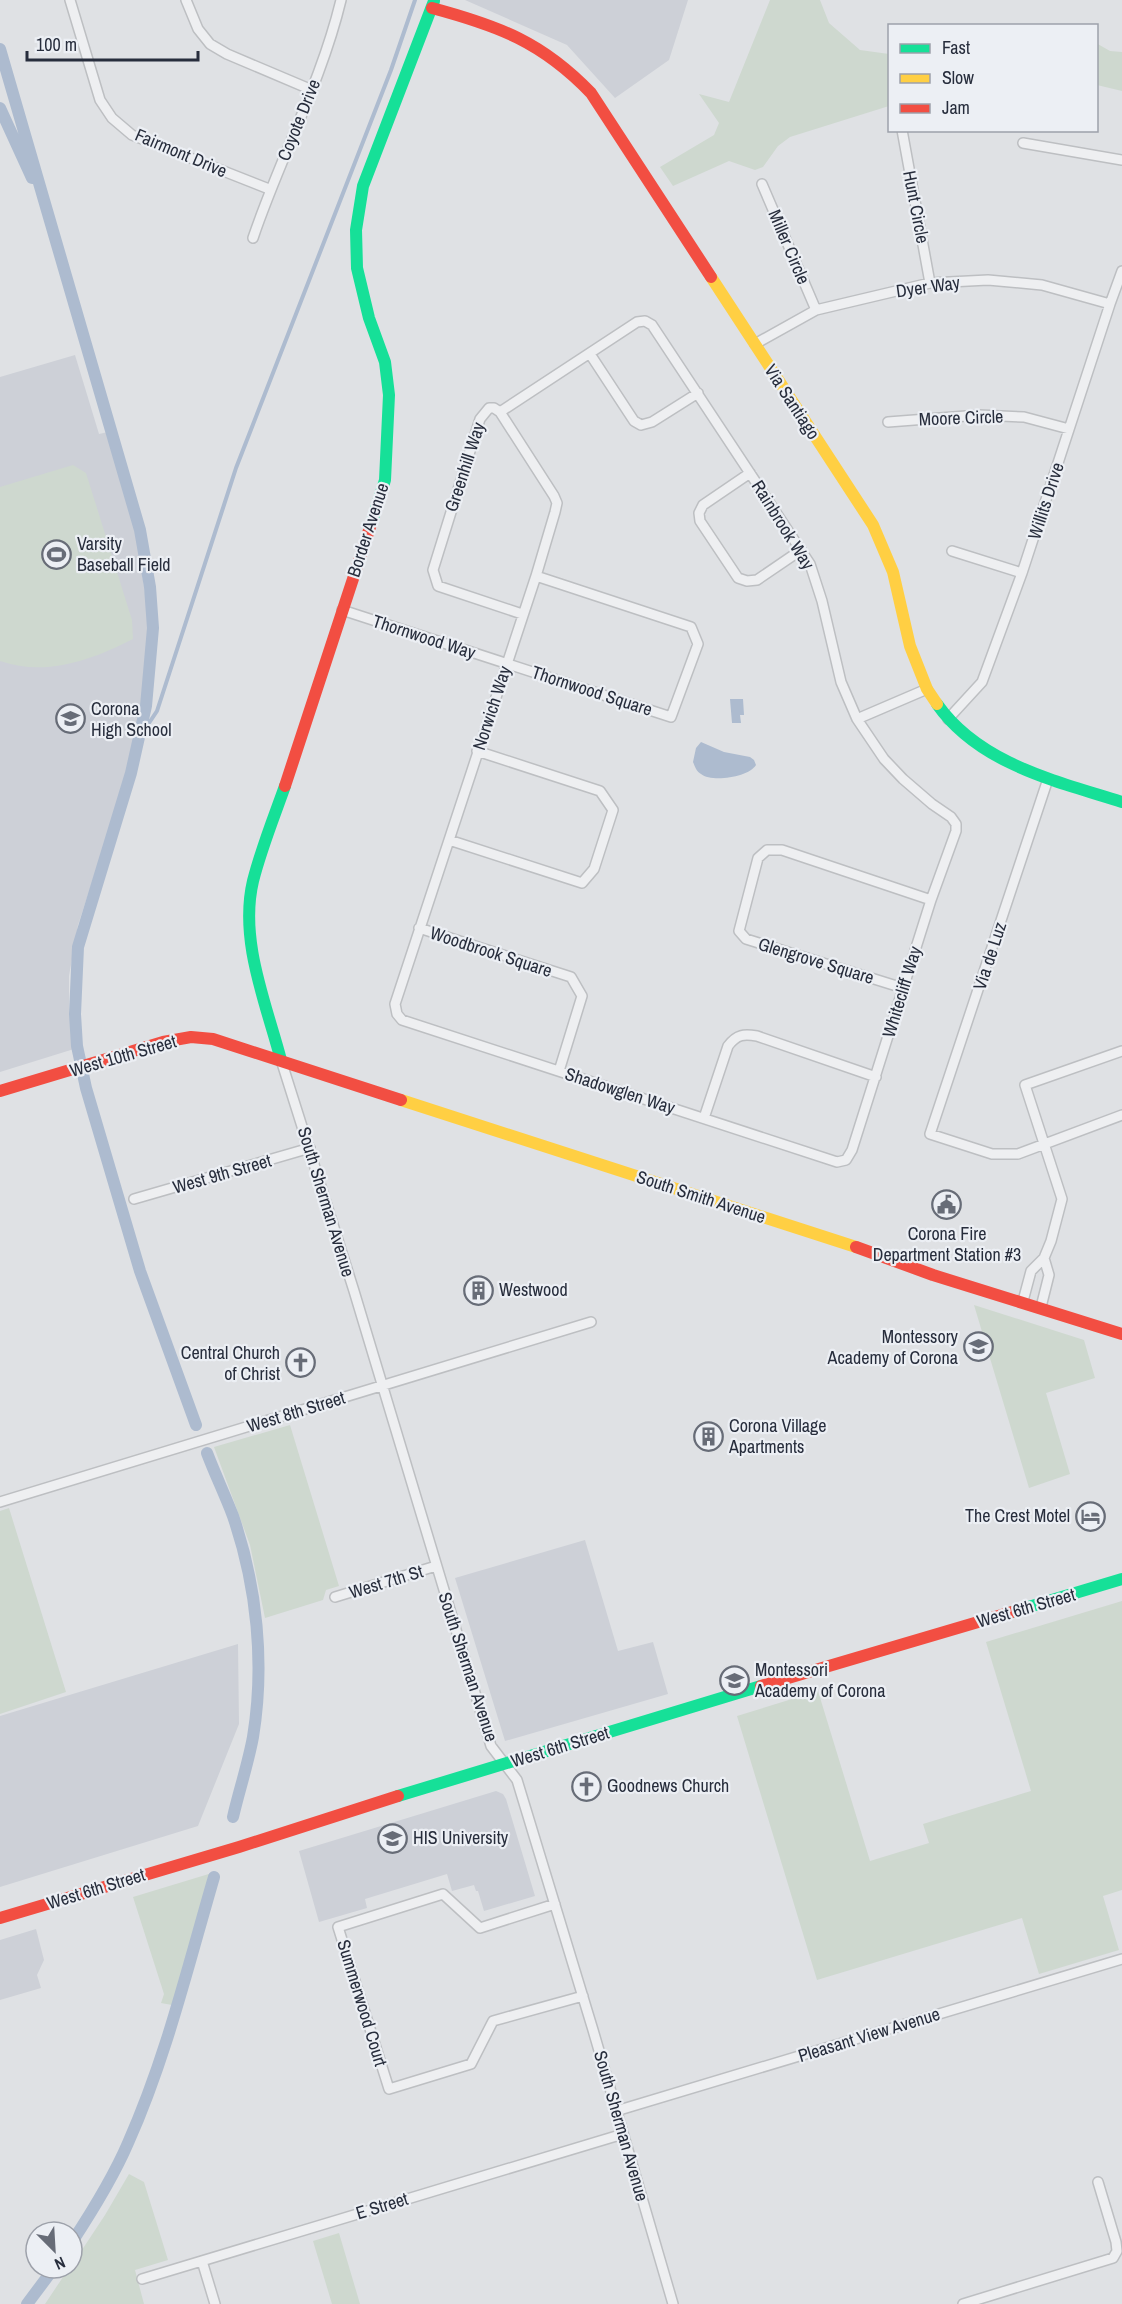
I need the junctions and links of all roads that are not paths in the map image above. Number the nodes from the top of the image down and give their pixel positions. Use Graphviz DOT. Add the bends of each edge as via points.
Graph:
graph roads {
  1 [pos="70,0"];
  2 [pos="186,0"];
  3 [pos="341,0"];
  4 [pos="434,4"];
  5 [pos="312,90"];
  6 [pos="902,132"];
  7 [pos="1023,143"];
  8 [pos="1122,160"];
  9 [pos="762,184"];
  10 [pos="269,189"];
  11 [pos="253,238"];
  12 [pos="1122,271"];
  13 [pos="930,283"];
  14 [pos="1110,304"];
  15 [pos="816,310"];
  16 [pos="645,321"];
  17 [pos="754,344"];
  18 [pos="590,354"];
  19 [pos="698,393"];
  20 [pos="500,412"];
  21 [pos="888,422"];
  22 [pos="1069,429"];
  23 [pos="750,473"];
  24 [pos="801,550"];
  25 [pos="952,551"];
  26 [pos="1022,573"];
  27 [pos="536,576"];
  28 [pos="342,610"];
  29 [pos="522,614"];
  30 [pos="506,664"];
  31 [pos="927,689"];
  32 [pos="857,719"];
  33 [pos="948,719"];
  34 [pos="477,751"];
  35 [pos="1048,779"];
  36 [pos="1122,802"];
  37 [pos="956,824"];
  38 [pos="449,840"];
  39 [pos="931,900"];
  40 [pos="419,928"];
  41 [pos="903,988"];
  42 [pos="397,1014"];
  43 [pos="1122,1051"];
  44 [pos="281,1060"];
  45 [pos="559,1071"];
  46 [pos="876,1077"];
  47 [pos="0,1091"];
  48 [pos="1122,1115"];
  49 [pos="704,1118"];
  50 [pos="1044,1144"];
  51 [pos="310,1148"];
  52 [pos="846,1160"];
  53 [pos="134,1199"];
  54 [pos="1044,1258"];
  55 [pos="1023,1301"];
  56 [pos="1041,1307"];
  57 [pos="591,1322"];
  58 [pos="1122,1334"];
  59 [pos="382,1386"];
  60 [pos="0,1502"];
  61 [pos="436,1566"];
  62 [pos="1122,1579"];
  63 [pos="335,1597"];
  64 [pos="504,1763"];
  65 [pos="555,1904"];
  66 [pos="0,1918"];
  67 [pos="1122,1959"];
  68 [pos="583,1996"];
  69 [pos="616,2111"];
  70 [pos="623,2134"];
  71 [pos="1098,2182"];
  72 [pos="202,2261"];
  73 [pos="142,2279"];
  74 [pos="215,2304"];
  75 [pos="673,2304"];
  76 [pos="963,2304"];
  1 -- 10 [label="street, Fairmont Drive" via="100,100 112,118 132,135"];
  2 -- 5 [label="street" via="198,29 210,44"];
  3 -- 5 [label="street, Coyote Drive"];
  4 -- 17 [label="main road, Via Santiago" via="507,31 541,48 572,72 591,93"];
  4 -- 28 [label="main road, Border Avenue" via="363,186 356,230 357,268 385,362 388,440 385,480"];
  5 -- 10 [label="street, Coyote Drive"];
  6 -- 13 [label="street, Hunt Circle"];
  7 -- 8 [label="street"];
  9 -- 15 [label="street, Miller Circle"];
  10 -- 11 [label="street, Coyote Drive"];
  12 -- 14 [label="street, Willits Drive"];
  13 -- 14 [label="street, Dyer Way" via="988,280 1042,285"];
  13 -- 15 [label="street, Dyer Way"];
  14 -- 22 [label="street, Willits Drive"];
  15 -- 17 [label="street, Dyer Way"];
  16 -- 18 [label="street, Greenhill Way" via="637,322"];
  16 -- 19 [label="street, Rainbrook Way" via="652,325"];
  17 -- 31 [label="main road, Via Santiago" via="873,525 893,572 910,646"];
  18 -- 19 [label="street" via="634,421 641,425"];
  18 -- 20 [label="street, Greenhill Way"];
  19 -- 23 [label="street, Rainbrook Way"];
  20 -- 27 [label="street, Norwich Way" via="556,503"];
  20 -- 29 [label="street, Greenhill Way" via="489,408 480,419 433,570 438,586"];
  21 -- 22 [label="street, Moore Circle" via="979,415 1024,417"];
  22 -- 26 [label="street, Willits Drive"];
  23 -- 24 [label="street, Rainbrook Way"];
  23 -- 24 [label="street" via="703,505 700,521 738,578 747,581 757,580"];
  24 -- 32 [label="street, Rainbrook Way" via="816,579 841,682"];
  25 -- 26 [label="street"];
  26 -- 33 [label="street, Willits Drive" via="982,682"];
  27 -- 29 [label="street, Norwich Way"];
  27 -- 30 [label="street, Thornwood Square" via="691,627 698,644 670,717"];
  28 -- 30 [label="street, Thornwood Way"];
  28 -- 44 [label="main road, Border Avenue" via="253,882 249,920 254,956"];
  29 -- 30 [label="street, Norwich Way"];
  30 -- 34 [label="street, Norwich Way"];
  31 -- 32 [label="street"];
  31 -- 33 [label="main road, Via Santiago"];
  32 -- 37 [label="street, Rainbrook Way" via="884,759"];
  33 -- 35 [label="main road, Via Santiago" via="986,751"];
  34 -- 38 [label="street, Norwich Way"];
  34 -- 38 [label="street" via="600,791 613,810 594,869 582,883"];
  35 -- 36 [label="main road, Via Santiago"];
  35 -- 50 [label="street, Via de Luz" via="930,1134 992,1154 1018,1154"];
  37 -- 39 [label="street, Whitecliff Way"];
  38 -- 40 [label="street, Norwich Way"];
  39 -- 41 [label="street, Whitecliff Way"];
  39 -- 41 [label="street, Glengrove Square" via="782,850 767,850 758,858 739,931 746,939"];
  40 -- 42 [label="street, Norwich Way" via="395,1004"];
  40 -- 45 [label="street, Woodbrook Square" via="571,977 582,996"];
  41 -- 46 [label="street, Whitecliff Way"];
  42 -- 45 [label="street, Shadowglen Way" via="402,1020"];
  43 -- 50 [label="street" via="1025,1085"];
  44 -- 47 [label="main road, West 10th Street" via="213,1039 191,1037"];
  44 -- 51 [label="street, South Sherman Avenue"];
  44 -- 55 [label="main road, South Smith Avenue" via="933,1275"];
  45 -- 49 [label="street, Shadowglen Way"];
  46 -- 49 [label="street" via="744,1034 728,1046"];
  46 -- 52 [label="street, Whitecliff Way"];
  48 -- 50 [label="street"];
  49 -- 52 [label="street, Shadowglen Way" via="837,1162"];
  50 -- 54 [label="street" via="1062,1199"];
  51 -- 53 [label="street, West 9th Street"];
  51 -- 59 [label="street, South Sherman Avenue"];
  54 -- 55 [label="street" via="1031,1271"];
  54 -- 56 [label="street" via="1049,1275"];
  55 -- 56 [label="main road, South Smith Avenue"];
  56 -- 58 [label="main road, South Smith Avenue"];
  57 -- 59 [label="street, West 8th Street"];
  59 -- 60 [label="street, West 8th Street"];
  59 -- 61 [label="street, South Sherman Avenue"];
  61 -- 63 [label="street, West 7th St"];
  61 -- 64 [label="street, South Sherman Avenue" via="491,1746"];
  62 -- 64 [label="main road, West 6th Street"];
  64 -- 65 [label="street, South Sherman Avenue" via="517,1780"];
  64 -- 66 [label="main road, West 6th Street"];
  65 -- 68 [label="street, South Sherman Avenue"];
  65 -- 68 [label="street, Summerwood Court" via="480,1928 443,1894 338,1927 389,2089 471,2064 493,2021"];
  67 -- 69 [label="street, Pleasant View Avenue"];
  68 -- 69 [label="street, South Sherman Avenue"];
  69 -- 70 [label="street, South Sherman Avenue"];
  70 -- 72 [label="street, E Street"];
  70 -- 75 [label="street, South Sherman Avenue"];
  71 -- 76 [label="street" via="1116,2242 1110,2260"];
  72 -- 73 [label="street, E Street"];
  72 -- 74 [label="street"];
}
